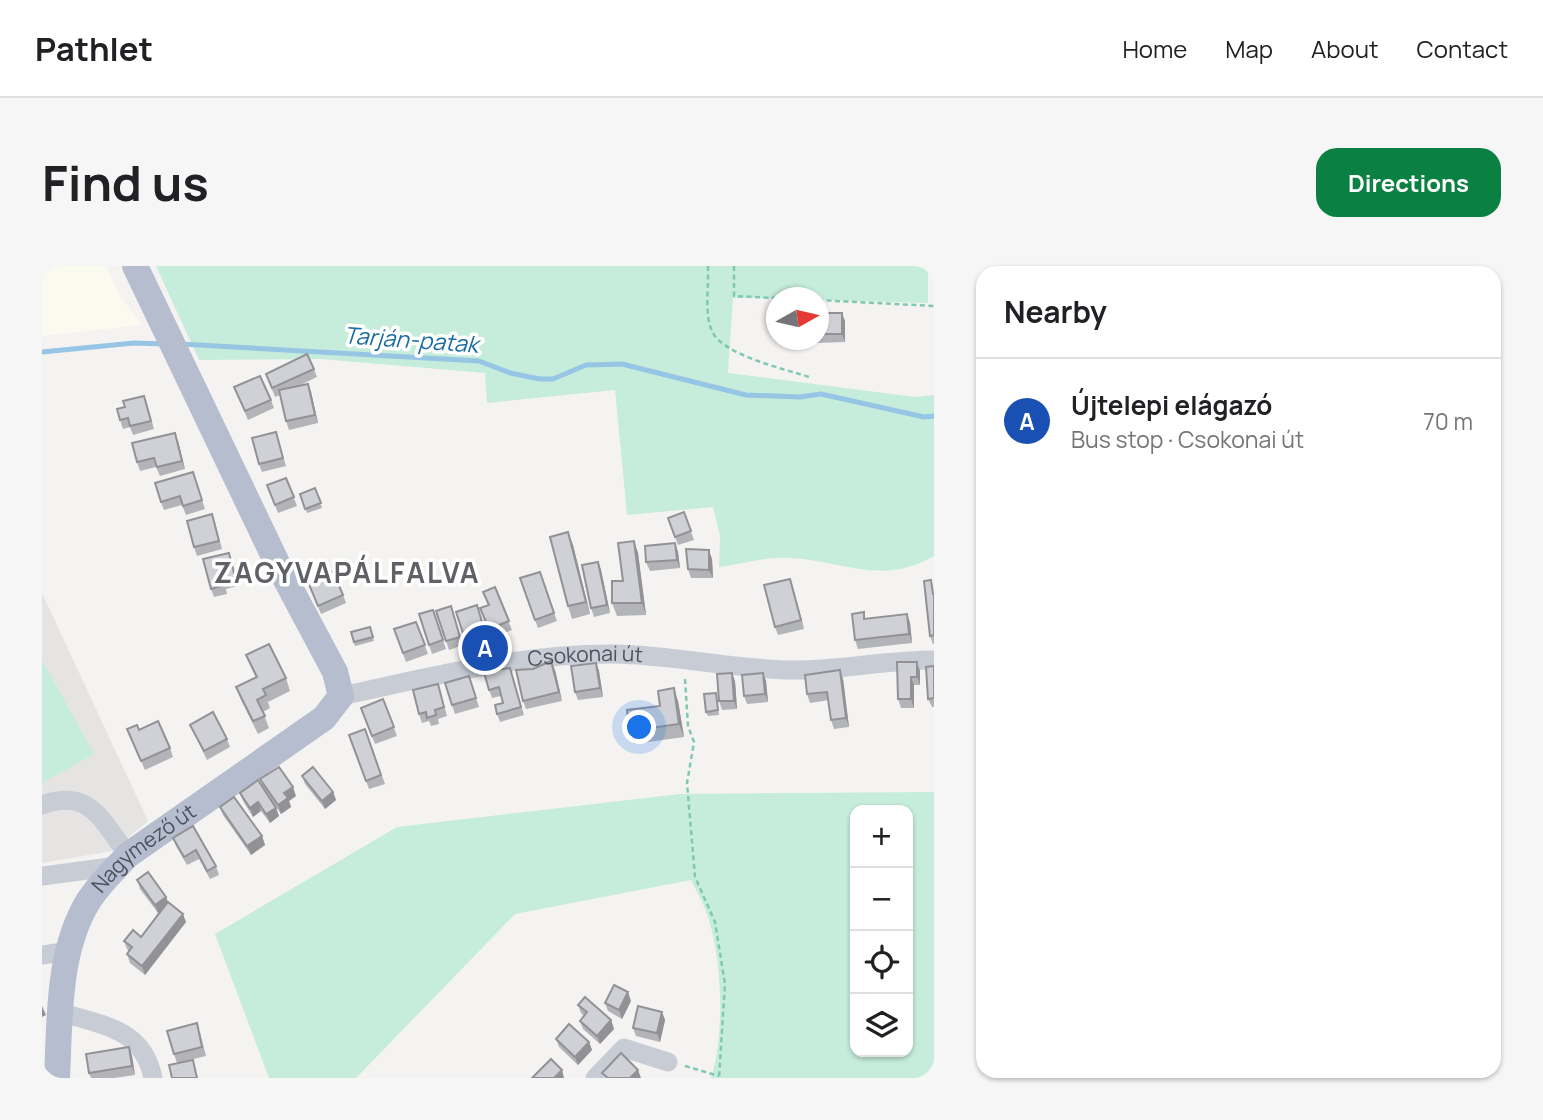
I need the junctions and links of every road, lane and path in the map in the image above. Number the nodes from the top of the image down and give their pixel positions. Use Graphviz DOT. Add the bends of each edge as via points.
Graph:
graph roads {
  1 [pos="135,266"];
  2 [pos="708,266"];
  3 [pos="734,266"];
  4 [pos="766,298"];
  5 [pos="829,301"];
  6 [pos="934,306"];
  7 [pos="809,377"];
  8 [pos="934,660"];
  9 [pos="684,661"];
  10 [pos="341,696"];
  11 [pos="42,805"];
  12 [pos="123,861"];
  13 [pos="42,876"];
  14 [pos="69,951"];
  15 [pos="42,955"];
  16 [pos="60,1012"];
  17 [pos="668,1062"];
  18 [pos="58,1075"];
  19 [pos="719,1077"];
  20 [pos="153,1078"];
  21 [pos="595,1078"];
  1 -- 10 [label="main road" via="278,565 335,672"];
  2 -- 7 [label="path" via="709,318 717,340 739,353"];
  3 -- 4 [label="path" via="734,296"];
  5 -- 6 [label="path"];
  8 -- 9 [label="street, Csokonai út" via="797,670"];
  9 -- 10 [label="street, Csokonai út" via="639,655 577,656 470,670"];
  9 -- 19 [label="path" via="688,726 694,742 687,783 695,877 715,922 725,984"];
  10 -- 12 [label="main road, Nagymező út" via="324,718"];
  11 -- 12 [label="street" via="67,800 88,805"];
  12 -- 13 [label="street"];
  12 -- 14 [label="main road, Nagymező út" via="88,902"];
  14 -- 15 [label="street"];
  14 -- 16 [label="main road, Nagymező út"];
  16 -- 18 [label="main road, Nagymező út"];
  16 -- 20 [label="street" via="133,1039 148,1056"];
  17 -- 19 [label="path"];
  17 -- 21 [label="street" via="624,1048"];
}
